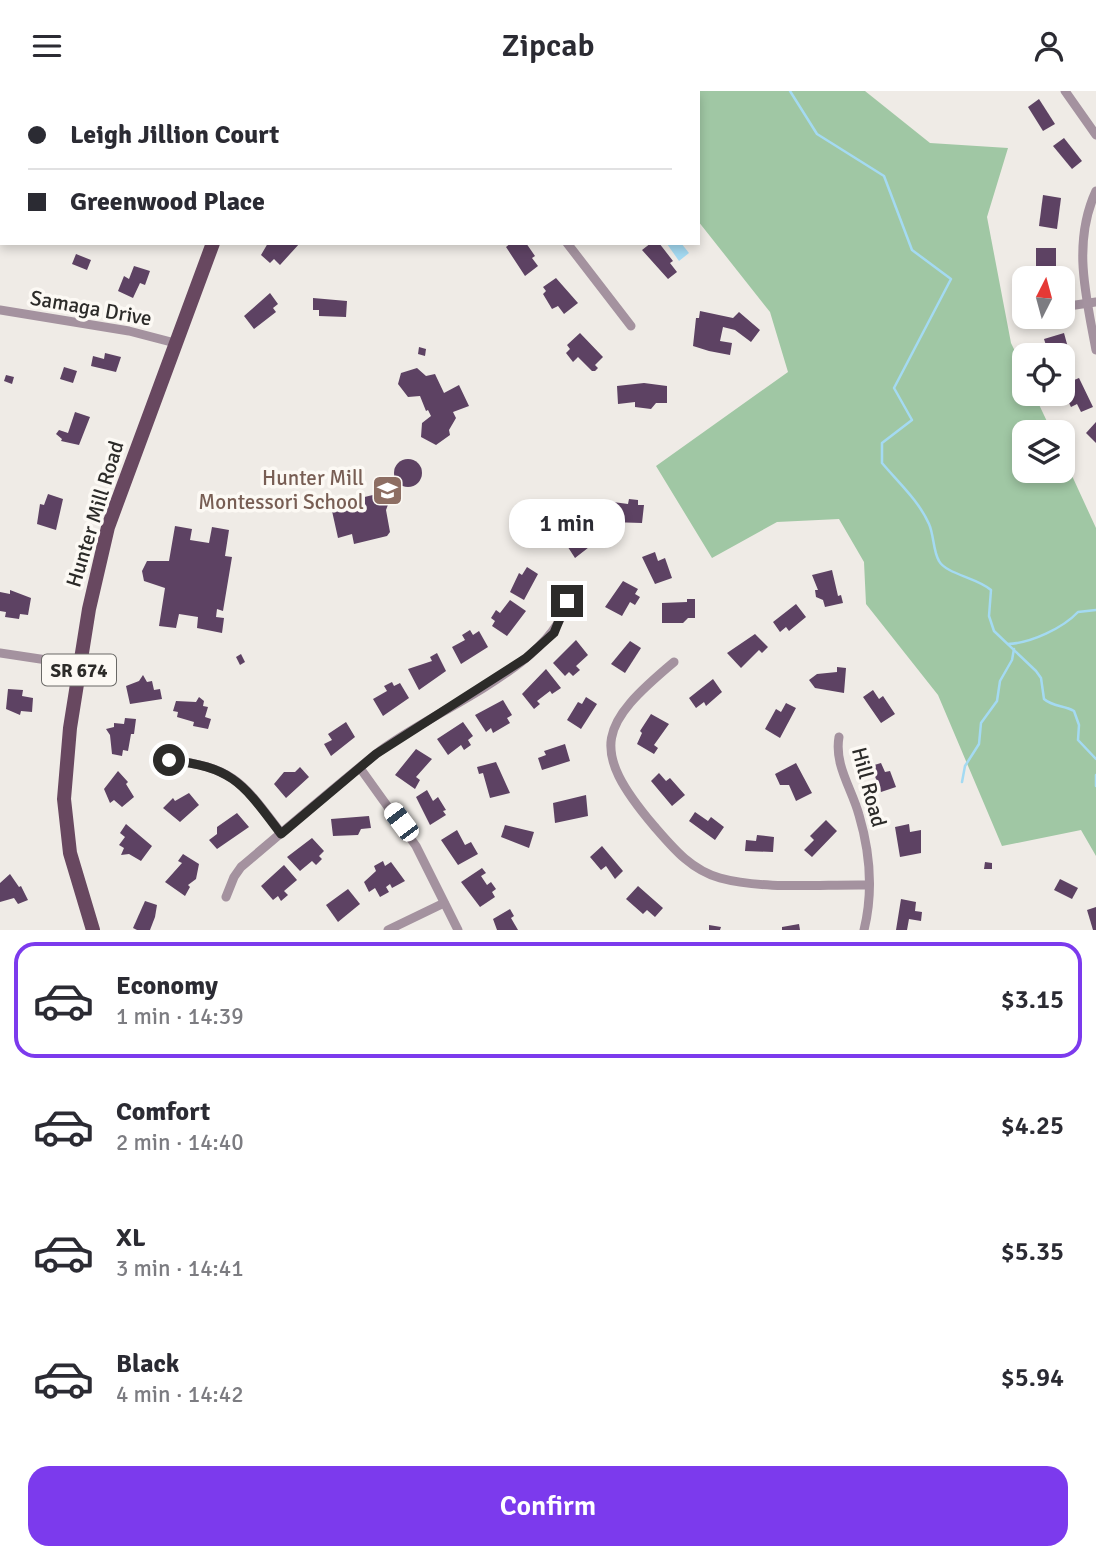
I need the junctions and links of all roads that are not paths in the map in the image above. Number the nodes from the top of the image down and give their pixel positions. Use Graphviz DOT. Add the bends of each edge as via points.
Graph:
graph roads {
  1 [pos="1065,91"];
  2 [pos="1096,135"];
  3 [pos="1096,191"];
  4 [pos="212,245"];
  5 [pos="568,245"];
  6 [pos="1092,303"];
  7 [pos="0,310"];
  8 [pos="631,326"];
  9 [pos="175,342"];
  10 [pos="1096,350"];
  11 [pos="567,601"];
  12 [pos="0,653"];
  13 [pos="674,662"];
  14 [pos="80,665"];
  15 [pos="839,737"];
  16 [pos="169,760"];
  17 [pos="360,768"];
  18 [pos="281,834"];
  19 [pos="869,885"];
  20 [pos="226,897"];
  21 [pos="444,904"];
  22 [pos="93,930"];
  23 [pos="388,930"];
  24 [pos="458,930"];
  25 [pos="864,930"];
  1 -- 2 [label="street"];
  3 -- 6 [label="street" via="1082,240"];
  4 -- 9 [label="main road, Hunter Mill Road / SR 674"];
  5 -- 8 [label="street"];
  6 -- 10 [label="street"];
  7 -- 9 [label="street, Samaga Drive"];
  9 -- 14 [label="main road, Hunter Mill Road / SR 674" via="108,527"];
  11 -- 17 [label="street" via="554,633 526,658 420,723"];
  12 -- 14 [label="street"];
  13 -- 19 [label="street" via="622,710 611,747 620,783 675,850 701,870 732,881"];
  14 -- 22 [label="main road, Hunter Mill Road / SR 674" via="64,799 70,853"];
  15 -- 19 [label="street, Hill Road" via="838,761 860,817"];
  16 -- 18 [label="street" via="206,764 234,779"];
  17 -- 18 [label="street"];
  17 -- 21 [label="street" via="416,846"];
  18 -- 20 [label="street" via="241,867"];
  19 -- 25 [label="street, Hill Road"];
  21 -- 23 [label="street"];
  21 -- 24 [label="street"];
}
